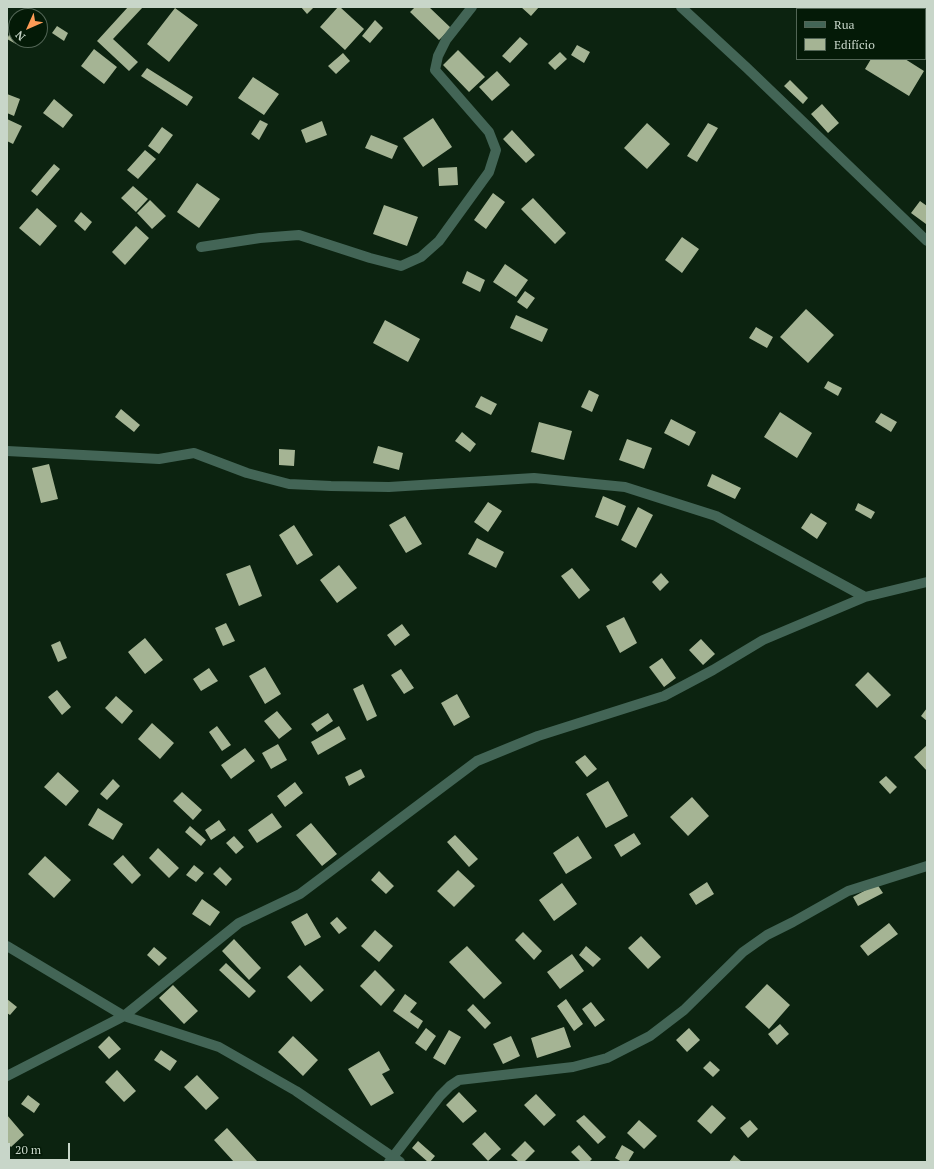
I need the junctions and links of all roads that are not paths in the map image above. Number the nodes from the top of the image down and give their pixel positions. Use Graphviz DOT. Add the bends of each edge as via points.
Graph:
graph roads {
  1 [pos="472,7"];
  2 [pos="682,7"];
  3 [pos="927,241"];
  4 [pos="201,247"];
  5 [pos="7,451"];
  6 [pos="927,582"];
  7 [pos="865,597"];
  8 [pos="927,866"];
  9 [pos="7,946"];
  10 [pos="124,1016"];
  11 [pos="7,1076"];
  12 [pos="394,1160"];
  1 -- 4 [label="street" via="446,40 438,56 435,70 489,132 496,150 489,172 439,241 421,257 401,266 299,235"];
  2 -- 3 [label="street"];
  5 -- 7 [label="street" via="159,458 194,453 247,473 289,484 389,487 534,478 625,487 716,516"];
  6 -- 7 [label="street"];
  7 -- 10 [label="street" via="763,640 664,696 538,736 477,761 300,894 239,923"];
  8 -- 12 [label="street" via="848,891 767,934 743,952 684,1010 650,1036 607,1058 573,1068 459,1080 440,1096"];
  9 -- 10 [label="street"];
  10 -- 11 [label="street"];
  10 -- 12 [label="street" via="219,1047 296,1091"];
}
